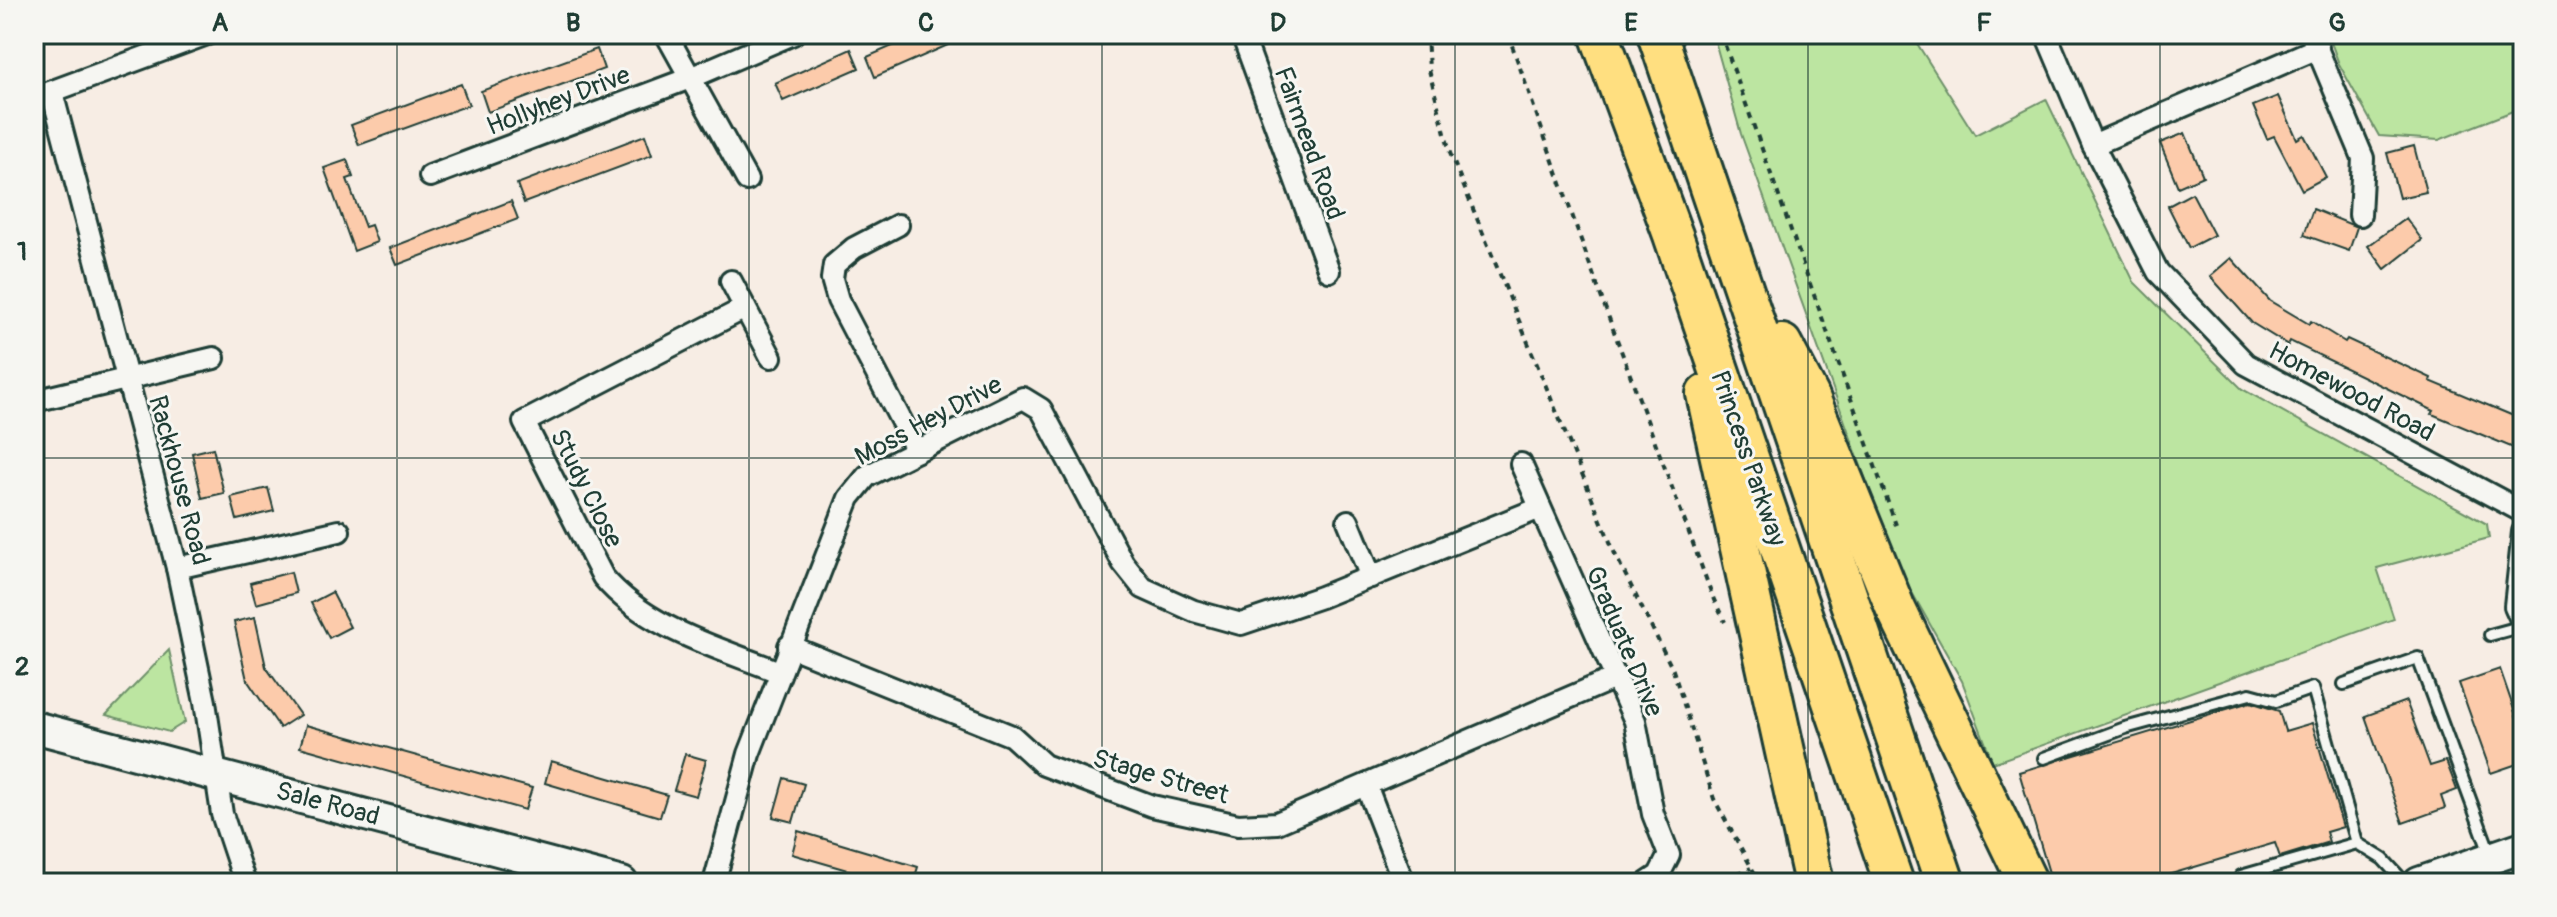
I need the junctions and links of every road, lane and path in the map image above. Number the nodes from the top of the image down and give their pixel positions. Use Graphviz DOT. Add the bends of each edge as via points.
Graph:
graph roads {
  1 [pos="207,34"];
  2 [pos="666,34"];
  3 [pos="793,34"];
  4 [pos="1242,34"];
  5 [pos="1427,34"];
  6 [pos="1508,34"];
  7 [pos="1599,34"];
  8 [pos="1657,34"];
  9 [pos="1721,34"];
  10 [pos="2046,34"];
  11 [pos="2314,41"];
  12 [pos="690,78"];
  13 [pos="43,95"];
  14 [pos="2093,145"];
  15 [pos="430,176"];
  16 [pos="747,180"];
  17 [pos="2360,215"];
  18 [pos="898,225"];
  19 [pos="1724,231"];
  20 [pos="1673,235"];
  21 [pos="1329,271"];
  22 [pos="731,281"];
  23 [pos="745,308"];
  24 [pos="771,357"];
  25 [pos="214,358"];
  26 [pos="126,378"];
  27 [pos="34,401"];
  28 [pos="917,451"];
  29 [pos="1521,464"];
  30 [pos="1540,508"];
  31 [pos="2523,512"];
  32 [pos="1348,521"];
  33 [pos="339,531"];
  34 [pos="2523,532"];
  35 [pos="1900,537"];
  36 [pos="177,568"];
  37 [pos="1371,577"];
  38 [pos="2523,625"];
  39 [pos="1727,626"];
  40 [pos="2490,635"];
  41 [pos="789,646"];
  42 [pos="779,672"];
  43 [pos="1615,678"];
  44 [pos="2344,684"];
  45 [pos="34,727"];
  46 [pos="2044,758"];
  47 [pos="213,772"];
  48 [pos="1366,785"];
  49 [pos="2357,843"];
  50 [pos="2523,847"];
  51 [pos="2492,858"];
  52 [pos="1751,868"];
  53 [pos="245,883"];
  54 [pos="622,883"];
  55 [pos="714,883"];
  56 [pos="1404,883"];
  57 [pos="1647,883"];
  58 [pos="1715,883"];
  59 [pos="1760,883"];
  60 [pos="1814,883"];
  61 [pos="1894,883"];
  62 [pos="1945,883"];
  63 [pos="2028,883"];
  64 [pos="2244,883"];
  65 [pos="2405,883"];
  66 [pos="2419,883"];
  1 -- 13 [label="street"];
  2 -- 12 [label="street"];
  3 -- 12 [label="street, Hollyhey Drive"];
  4 -- 21 [label="street, Fairmead Road"];
  5 -- 52 [label="path" via="1429,70 1450,153 1615,554 1673,670 1714,799"];
  6 -- 39 [label="path"];
  7 -- 20 [label="highway, Princess Parkway"];
  8 -- 19 [label="highway, Princess Parkway"];
  9 -- 35 [label="path"];
  10 -- 14 [label="street, Homewood Road"];
  11 -- 14 [label="street"];
  11 -- 17 [label="street" via="2363,158"];
  12 -- 15 [label="street, Hollyhey Drive"];
  12 -- 16 [label="street"];
  13 -- 26 [label="street, Rackhouse Road"];
  14 -- 31 [label="street, Homewood Road" via="2158,272 2246,364"];
  18 -- 28 [label="street" via="854,248 834,265 832,279"];
  19 -- 62 [label="highway, Princess Parkway"];
  19 -- 63 [label="highway" via="1809,395 1895,607"];
  20 -- 60 [label="highway"];
  20 -- 61 [label="highway, Princess Parkway"];
  22 -- 23 [label="street"];
  23 -- 24 [label="street"];
  23 -- 42 [label="street, Study Close" via="524,422 603,577 621,599 661,624"];
  25 -- 26 [label="street"];
  26 -- 27 [label="street"];
  26 -- 36 [label="street, Rackhouse Road"];
  28 -- 37 [label="street, Moss Hey Drive" via="1023,398 1041,409 1123,563 1143,588 1194,611 1241,624"];
  28 -- 41 [label="street, Moss Hey Drive" via="867,476 849,498"];
  29 -- 30 [label="street, Graduate Drive"];
  30 -- 37 [label="street, Moss Hey Drive"];
  30 -- 43 [label="street, Graduate Drive"];
  32 -- 37 [label="street"];
  33 -- 36 [label="street"];
  34 -- 38 [label="street" via="2515,606"];
  36 -- 47 [label="street, Rackhouse Road" via="205,702"];
  38 -- 40 [label="lane"];
  41 -- 42 [label="street, Moss Hey Drive"];
  41 -- 48 [label="street, Stage Street" via="1012,736 1044,765 1152,806 1238,825 1277,823"];
  42 -- 55 [label="street, Moss Hey Drive" via="749,754"];
  43 -- 48 [label="street, Stage Street"];
  43 -- 57 [label="street, Graduate Drive" via="1635,721 1653,814 1669,855 1659,875"];
  44 -- 51 [label="lane" via="2418,658"];
  45 -- 47 [label="main road, Sale Road"];
  46 -- 49 [label="lane" via="2125,728 2250,694 2276,701 2313,688"];
  47 -- 53 [label="street, Rackhouse Road"];
  47 -- 54 [label="main road, Sale Road"];
  48 -- 56 [label="street"];
  49 -- 64 [label="lane" via="2241,876"];
  49 -- 65 [label="lane" via="2383,859"];
  50 -- 51 [label="main road"];
  51 -- 66 [label="main road"];
  52 -- 58 [label="path"];
  52 -- 59 [label="path"];
}
